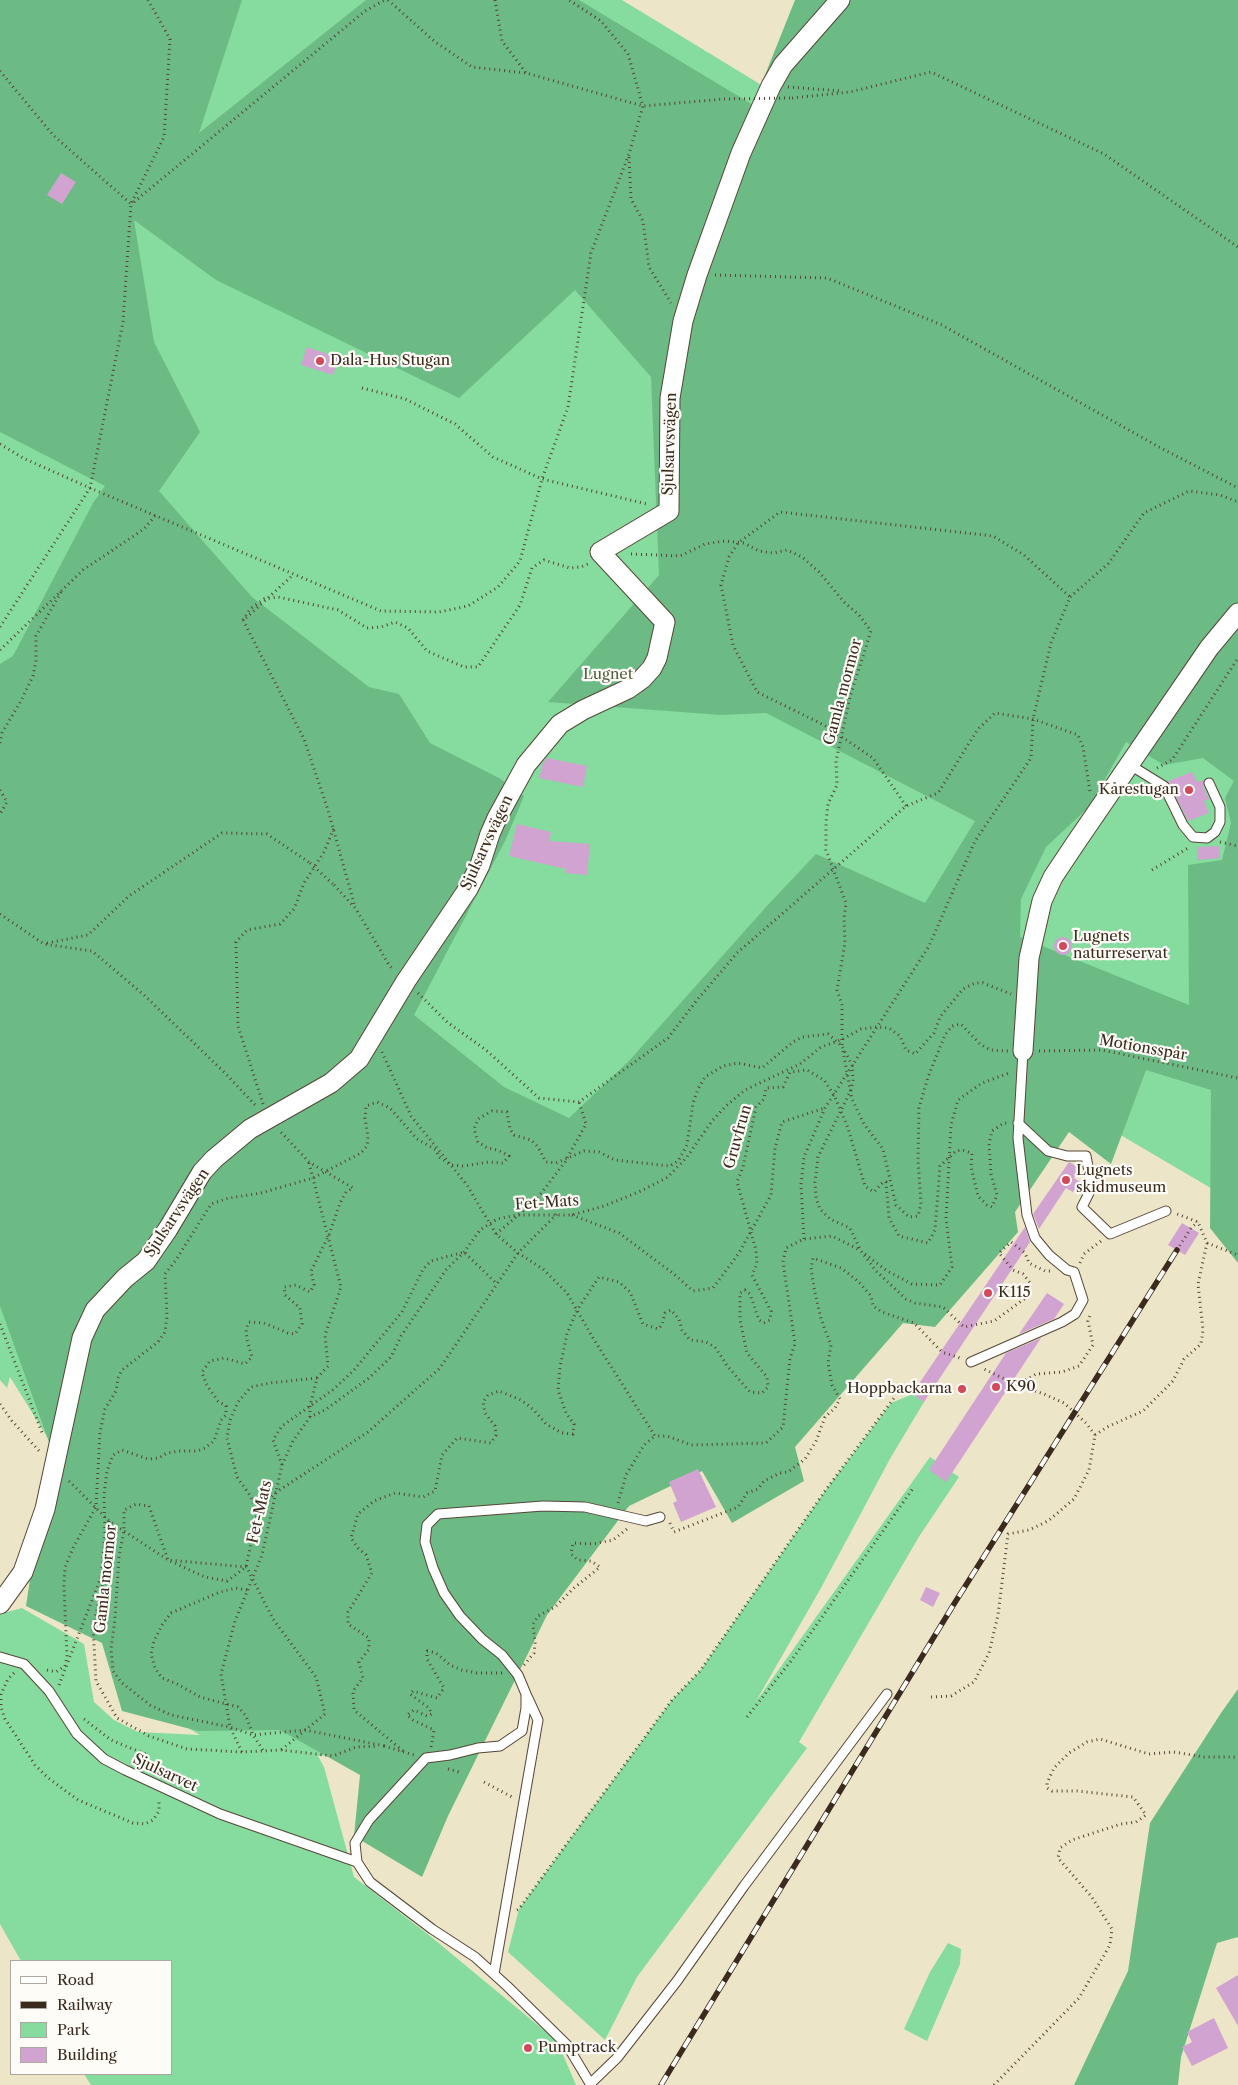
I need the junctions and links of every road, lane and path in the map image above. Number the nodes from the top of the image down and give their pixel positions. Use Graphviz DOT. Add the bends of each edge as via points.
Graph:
graph roads {
  1 [pos="148,0"];
  2 [pos="387,0"];
  3 [pos="495,0"];
  4 [pos="569,0"];
  5 [pos="840,0"];
  6 [pos="0,71"];
  7 [pos="526,73"];
  8 [pos="771,86"];
  9 [pos="850,92"];
  10 [pos="643,106"];
  11 [pos="629,154"];
  12 [pos="132,204"];
  13 [pos="1238,248"];
  14 [pos="697,274"];
  15 [pos="683,322"];
  16 [pos="362,388"];
  17 [pos="0,444"];
  18 [pos="542,479"];
  19 [pos="90,488"];
  20 [pos="1238,488"];
  21 [pos="1238,502"];
  22 [pos="669,511"];
  23 [pos="154,516"];
  24 [pos="738,543"];
  25 [pos="600,552"];
  26 [pos="630,554"];
  27 [pos="294,575"];
  28 [pos="64,588"];
  29 [pos="1070,598"];
  30 [pos="1238,613"];
  31 [pos="243,620"];
  32 [pos="0,627"];
  33 [pos="0,650"];
  34 [pos="1238,658"];
  35 [pos="1033,719"];
  36 [pos="841,737"];
  37 [pos="0,743"];
  38 [pos="1138,770"];
  39 [pos="1209,783"];
  40 [pos="0,790"];
  41 [pos="906,806"];
  42 [pos="0,814"];
  43 [pos="1093,818"];
  44 [pos="334,828"];
  45 [pos="832,870"];
  46 [pos="356,909"];
  47 [pos="0,914"];
  48 [pos="44,944"];
  49 [pos="389,965"];
  50 [pos="406,981"];
  51 [pos="1026,1003"];
  52 [pos="877,1027"];
  53 [pos="374,1035"];
  54 [pos="842,1040"];
  55 [pos="837,1042"];
  56 [pos="842,1046"];
  57 [pos="1022,1060"];
  58 [pos="852,1065"];
  59 [pos="846,1074"];
  60 [pos="1238,1078"];
  61 [pos="850,1090"];
  62 [pos="834,1095"];
  63 [pos="579,1102"];
  64 [pos="825,1108"];
  65 [pos="841,1112"];
  66 [pos="268,1118"];
  67 [pos="1018,1123"];
  68 [pos="949,1157"];
  69 [pos="568,1158"];
  70 [pos="309,1162"];
  71 [pos="451,1165"];
  72 [pos="325,1172"];
  73 [pos="313,1178"];
  74 [pos="1166,1210"];
  75 [pos="557,1214"];
  76 [pos="517,1215"];
  77 [pos="572,1216"];
  78 [pos="1198,1222"];
  79 [pos="489,1223"];
  80 [pos="752,1230"];
  81 [pos="496,1234"];
  82 [pos="1110,1234"];
  83 [pos="329,1235"];
  84 [pos="804,1239"];
  85 [pos="1207,1243"];
  86 [pos="1177,1250"];
  87 [pos="861,1251"];
  88 [pos="464,1252"];
  89 [pos="518,1253"];
  90 [pos="1084,1254"];
  91 [pos="1238,1255"];
  92 [pos="1074,1272"];
  93 [pos="497,1284"];
  94 [pos="1094,1308"];
  95 [pos="577,1310"];
  96 [pos="0,1324"];
  97 [pos="942,1352"];
  98 [pos="971,1362"];
  99 [pos="318,1378"];
  100 [pos="1016,1385"];
  101 [pos="894,1398"];
  102 [pos="0,1404"];
  103 [pos="310,1406"];
  104 [pos="310,1417"];
  105 [pos="1095,1435"];
  106 [pos="655,1436"];
  107 [pos="44,1438"];
  108 [pos="282,1465"];
  109 [pos="54,1466"];
  110 [pos="914,1487"];
  111 [pos="276,1493"];
  112 [pos="96,1507"];
  113 [pos="258,1510"];
  114 [pos="615,1513"];
  115 [pos="105,1517"];
  116 [pos="660,1517"];
  117 [pos="109,1521"];
  118 [pos="124,1531"];
  119 [pos="168,1560"];
  120 [pos="246,1567"];
  121 [pos="252,1580"];
  122 [pos="247,1590"];
  123 [pos="0,1604"];
  124 [pos="0,1657"];
  125 [pos="25,1666"];
  126 [pos="59,1692"];
  127 [pos="526,1694"];
  128 [pos="887,1694"];
  129 [pos="931,1697"];
  130 [pos="226,1704"];
  131 [pos="78,1713"];
  132 [pos="747,1717"];
  133 [pos="230,1727"];
  134 [pos="305,1730"];
  135 [pos="253,1735"];
  136 [pos="385,1746"];
  137 [pos="281,1750"];
  138 [pos="263,1751"];
  139 [pos="403,1751"];
  140 [pos="242,1752"];
  141 [pos="1238,1757"];
  142 [pos="426,1758"];
  143 [pos="447,1768"];
  144 [pos="462,1773"];
  145 [pos="484,1782"];
  146 [pos="159,1786"];
  147 [pos="524,1804"];
  148 [pos="357,1862"];
  149 [pos="519,1909"];
  150 [pos="494,1974"];
  151 [pos="590,2084"];
  152 [pos="994,2085"];
  1 -- 12 [label="path" via="170,39 164,137"];
  2 -- 7 [label="path" via="434,41 472,67"];
  2 -- 12 [label="path" via="365,11"];
  3 -- 7 [label="path" via="502,41"];
  4 -- 10 [label="path" via="601,21 628,54"];
  5 -- 8 [label="street, Sjulsarvsvägen" via="784,65"];
  6 -- 12 [label="path" via="53,135"];
  7 -- 10 [label="path"];
  8 -- 9 [label="path"];
  8 -- 14 [label="street, Sjulsarvsvägen" via="741,153"];
  9 -- 10 [label="path, bridge"];
  9 -- 13 [label="path" via="931,72 1104,154"];
  10 -- 11 [label="path"];
  11 -- 15 [label="path" via="631,199 643,221 649,267"];
  11 -- 18 [label="path" via="591,253 568,407"];
  12 -- 19 [label="path" via="122,322"];
  14 -- 15 [label="street, Sjulsarvsvägen"];
  14 -- 20 [label="path" via="827,278 942,325"];
  15 -- 22 [label="street, Sjulsarvsvägen" via="670,398"];
  16 -- 18 [label="path" via="405,399 455,424 494,457"];
  17 -- 19 [label="path"];
  18 -- 22 [label="path"];
  18 -- 27 [label="path" via="520,561 498,588 468,606 439,612 381,611"];
  19 -- 23 [label="path"];
  19 -- 32 [label="path"];
  21 -- 29 [label="path" via="1220,495 1188,491 1144,512 1108,564"];
  22 -- 25 [label="street, Sjulsarvsvägen"];
  23 -- 27 [label="path"];
  23 -- 28 [label="path" via="144,529 83,570"];
  24 -- 26 [label="path, Gamla mormor" via="705,544 680,556"];
  24 -- 29 [label="path" via="780,512 993,536 1024,555"];
  24 -- 36 [label="path" via="729,556 721,585 733,645 757,692 824,725"];
  24 -- 36 [label="path, Gamla mormor" via="773,553 787,550 802,557 871,631"];
  25 -- 31 [label="path" via="591,563 581,567 570,568 544,560 532,568 520,605 478,667 464,667 427,651 408,628 394,622 367,628 338,610 278,597 264,599 250,609"];
  25 -- 50 [label="street, Sjulsarvsvägen" via="665,622 657,658 642,679 560,724 526,765 497,818 468,889"];
  27 -- 31 [label="path"];
  28 -- 33 [label="path"];
  28 -- 37 [label="path" via="36,636 33,676 2,733"];
  29 -- 35 [label="path" via="1050,644"];
  30 -- 38 [label="street" via="1208,648"];
  31 -- 44 [label="path" via="304,739"];
  34 -- 38 [label="path" via="1172,760"];
  35 -- 41 [label="path" via="995,713 978,729 938,793"];
  35 -- 43 [label="path" via="1078,736 1083,747"];
  35 -- 52 [label="path" via="1031,758 975,841 929,946"];
  36 -- 41 [label="path" via="873,758"];
  36 -- 45 [label="path, Gamla mormor" via="836,761 837,784 828,804 826,823 826,850"];
  38 -- 39 [label="lane" via="1164,786 1183,825 1193,837 1207,838 1220,822 1220,806"];
  38 -- 43 [label="street"];
  40 -- 42 [label="path" via="7,802"];
  41 -- 45 [label="path"];
  43 -- 51 [label="street" via="1053,878 1042,901 1029,958"];
  44 -- 46 [label="path"];
  44 -- 66 [label="path" via="324,852 304,883 294,909 280,924 247,930 236,942 238,1026"];
  45 -- 54 [label="path, Gamla mormor" via="846,903 845,943 837,990 842,1005"];
  45 -- 63 [label="path" via="737,953 668,1038"];
  46 -- 48 [label="path, bridge" via="310,864 267,834 222,833 129,896 88,934"];
  46 -- 49 [label="path"];
  47 -- 48 [label="path"];
  48 -- 66 [label="path" via="92,951 144,995"];
  50 -- 53 [label="street, Sjulsarvsvägen"];
  50 -- 63 [label="path" via="447,1022 486,1050 539,1098"];
  51 -- 52 [label="path" via="1018,1001 1010,993 975,983 963,990 940,1017 934,1033 915,1054 906,1050 900,1036 889,1028"];
  51 -- 57 [label="street"];
  52 -- 54 [label="path, Fet-Mats" via="861,1029"];
  52 -- 58 [label="path"];
  53 -- 66 [label="street, Sjulsarvsvägen" via="359,1059 346,1072 302,1101"];
  53 -- 71 [label="path" via="411,1116"];
  54 -- 55 [label="path, Fet-Mats"];
  54 -- 56 [label="path, Gamla mormor"];
  55 -- 56 [label="path"];
  55 -- 69 [label="path" via="828,1034 802,1037 762,1068 738,1063 714,1070 698,1089 687,1145 678,1161 670,1166 615,1160 599,1152 584,1151"];
  55 -- 77 [label="path, Fet-Mats" via="821,1047 800,1064 745,1090 712,1120 668,1176 641,1191"];
  56 -- 58 [label="path"];
  56 -- 59 [label="path, Gamla mormor"];
  57 -- 60 [label="path, Motionsspår" via="1037,1051 1102,1050"];
  57 -- 61 [label="path, Gamla mormor" via="990,1050 961,1024 952,1026 945,1035 919,1108 918,1216 909,1217 896,1205 883,1149 864,1124"];
  57 -- 67 [label="lane"];
  57 -- 68 [label="path" via="958,1100 951,1125"];
  58 -- 59 [label="path"];
  58 -- 61 [label="path"];
  59 -- 61 [label="path, Gamla mormor"];
  59 -- 62 [label="path"];
  61 -- 65 [label="path"];
  62 -- 64 [label="path"];
  62 -- 65 [label="path, Gruvfrun"];
  62 -- 80 [label="path, Gruvfrun" via="824,1080 807,1070 790,1072 783,1087 766,1088 764,1099 756,1107 737,1182"];
  63 -- 69 [label="path" via="586,1124"];
  64 -- 80 [label="path" via="782,1122 775,1148 771,1195"];
  64 -- 84 [label="path" via="804,1157 801,1185"];
  65 -- 68 [label="path, Gruvfrun" via="865,1186 874,1192 886,1182 889,1218 899,1236 928,1243 936,1230 940,1166"];
  65 -- 87 [label="path" via="818,1157 816,1198 820,1209 830,1219 850,1228"];
  66 -- 70 [label="path"];
  66 -- 109 [label="street, Sjulsarvsvägen" via="236,1139 202,1172 146,1261 95,1310 82,1338"];
  67 -- 68 [label="path" via="1004,1123 992,1131 989,1144 991,1174 998,1195 992,1207 978,1196 971,1168 972,1153 956,1151"];
  67 -- 82 [label="lane" via="1048,1151 1086,1156 1092,1187 1082,1207"];
  67 -- 92 [label="lane" via="1027,1215 1035,1238 1066,1270"];
  68 -- 87 [label="path" via="946,1219 952,1267 940,1285 912,1284 887,1271"];
  69 -- 71 [label="path" via="556,1164 546,1162 531,1140 514,1135 507,1112 492,1111 478,1119 474,1129 478,1142 509,1156 504,1163"];
  69 -- 76 [label="path" via="536,1200"];
  70 -- 72 [label="path"];
  70 -- 73 [label="path"];
  71 -- 72 [label="path" via="439,1157 436,1150 417,1139 390,1108 377,1102 366,1106 367,1146 361,1153"];
  71 -- 79 [label="path" via="468,1185"];
  72 -- 73 [label="path"];
  72 -- 83 [label="path" via="353,1188 346,1192 340,1203"];
  73 -- 83 [label="path"];
  73 -- 112 [label="path" via="211,1204 202,1217 165,1274 165,1332 158,1342 122,1370 116,1391 105,1409 100,1432"];
  74 -- 78 [label="path"];
  74 -- 82 [label="lane"];
  75 -- 76 [label="path, Fet-Mats"];
  75 -- 77 [label="path, Fet-Mats"];
  75 -- 89 [label="path"];
  76 -- 79 [label="path, Fet-Mats"];
  76 -- 81 [label="path"];
  77 -- 80 [label="path" via="619,1233 693,1292 713,1288"];
  78 -- 85 [label="path"];
  78 -- 86 [label="path"];
  79 -- 81 [label="path"];
  79 -- 88 [label="path, Fet-Mats"];
  80 -- 95 [label="path, Gruvfrun" via="757,1264 752,1275 771,1311 770,1320 764,1323 758,1320 750,1294 745,1290 740,1293 740,1320 747,1353 767,1377 768,1387 762,1392 750,1392 715,1348 706,1342 690,1340 672,1310 665,1313 658,1329 642,1324 630,1292 619,1282 599,1277"];
  81 -- 89 [label="path"];
  82 -- 90 [label="path"];
  83 -- 99 [label="path" via="341,1287 324,1335 328,1366"];
  83 -- 115 [label="path" via="311,1271 314,1285 310,1292 296,1285 284,1287 285,1295 300,1308 302,1324 296,1334 264,1323 249,1322 246,1330 252,1357 245,1364 224,1358 210,1361 202,1372 218,1402 226,1406 226,1415 214,1441 197,1451 167,1453 159,1458 148,1459 122,1450 112,1455 104,1495"];
  84 -- 87 [label="path" via="832,1236"];
  84 -- 106 [label="path" via="786,1248 783,1262 795,1344 790,1358 783,1427 766,1443 691,1445 667,1436"];
  85 -- 91 [label="path"];
  85 -- 105 [label="path" via="1198,1284 1203,1330 1201,1344 1184,1359 1173,1381 1143,1411"];
  87 -- 92 [label="path" via="876,1271 906,1299 943,1307 964,1326 994,1321 1027,1297 1031,1284 999,1253 1011,1242 1025,1253 1029,1263 1045,1271"];
  88 -- 93 [label="path"];
  88 -- 103 [label="path" via="431,1261 423,1269 402,1312 377,1344 334,1389"];
  88 -- 104 [label="path, Fet-Mats" via="446,1270 401,1336 391,1357 369,1378"];
  89 -- 93 [label="path"];
  89 -- 95 [label="path" via="543,1269 567,1293"];
  92 -- 98 [label="lane" via="1083,1300 1075,1314"];
  93 -- 111 [label="path" via="440,1368 368,1432"];
  94 -- 100 [label="path" via="1088,1321 1092,1344 1078,1366 1062,1372 1036,1374"];
  95 -- 106 [label="path"];
  95 -- 139 [label="path, Gruvfrun" via="567,1334 558,1390 566,1413 574,1424 573,1434 546,1424 521,1400 499,1391 488,1395 483,1402 485,1413 495,1426 496,1435 491,1443 457,1438 442,1455 435,1491 423,1496 395,1492 374,1501 358,1514 351,1538 366,1555 372,1573 348,1612 348,1624 369,1638 369,1648 359,1662 363,1678 353,1691 354,1710"];
  96 -- 107 [label="path"];
  97 -- 98 [label="path"];
  98 -- 100 [label="path"];
  99 -- 103 [label="path"];
  99 -- 113 [label="path" via="251,1388 238,1402 227,1438 237,1477"];
  100 -- 105 [label="path" via="1064,1403"];
  101 -- 149 [label="path" via="700,1671 672,1700"];
  102 -- 109 [label="path"];
  103 -- 104 [label="path"];
  103 -- 108 [label="path" via="282,1426 273,1440"];
  104 -- 108 [label="path, Fet-Mats" via="293,1441"];
  105 -- 129 [label="path" via="1089,1470 1074,1499 1048,1520 1029,1530 1008,1534 998,1615 989,1653 974,1682 951,1696"];
  106 -- 114 [label="path" via="644,1445 626,1475"];
  108 -- 111 [label="path, Fet-Mats"];
  109 -- 112 [label="path"];
  109 -- 123 [label="street, Sjulsarvsvägen" via="31,1554 23,1572"];
  110 -- 132 [label="path" via="791,1661"];
  111 -- 113 [label="path"];
  111 -- 121 [label="path, Fet-Mats" via="262,1555"];
  112 -- 115 [label="path"];
  112 -- 125 [label="path" via="65,1567 65,1666 56,1672"];
  113 -- 120 [label="path" via="257,1530"];
  114 -- 116 [label="lane" via="646,1521"];
  114 -- 127 [label="lane" via="585,1507 543,1506 438,1514 427,1525 424,1542 444,1593 460,1616 502,1655 518,1675"];
  115 -- 117 [label="path"];
  115 -- 126 [label="path" via="101,1577 60,1681"];
  117 -- 118 [label="path"];
  117 -- 140 [label="path" via="107,1566 93,1627 96,1681 117,1718 149,1736 187,1749"];
  118 -- 119 [label="path"];
  118 -- 119 [label="path, Gamla mormor" via="124,1510 136,1504 148,1506"];
  118 -- 133 [label="path, Gamla mormor" via="111,1649 113,1671 122,1683 150,1705 170,1715"];
  119 -- 120 [label="path"];
  119 -- 120 [label="path" via="205,1577 227,1581"];
  120 -- 121 [label="path"];
  121 -- 122 [label="path, Fet-Mats"];
  121 -- 134 [label="path" via="273,1619 316,1677 325,1714"];
  122 -- 130 [label="path, Fet-Mats" via="221,1674"];
  122 -- 130 [label="path" via="236,1588 220,1592 171,1613 154,1641 151,1654 154,1668 162,1678"];
  124 -- 125 [label="lane, Sjulsarvet"];
  125 -- 146 [label="lane, Sjulsarvet" via="49,1691 77,1734 89,1746 104,1759"];
  125 -- 146 [label="path" via="8,1679 1,1694 1,1707 17,1740 47,1777 78,1800 133,1823 145,1824 153,1820 159,1811"];
  127 -- 142 [label="lane" via="522,1731 500,1746"];
  127 -- 147 [label="lane" via="538,1720"];
  128 -- 151 [label="lane" via="677,1980 617,2058"];
  130 -- 133 [label="path, Fet-Mats"];
  130 -- 135 [label="path" via="238,1707 246,1716"];
  131 -- 146 [label="path" via="111,1740 145,1754"];
  133 -- 135 [label="path, Gamla mormor"];
  133 -- 140 [label="path, Fet-Mats"];
  134 -- 135 [label="path, Gamla mormor"];
  134 -- 136 [label="path, Gamla mormor"];
  134 -- 137 [label="path"];
  135 -- 138 [label="path"];
  136 -- 137 [label="path" via="356,1747 333,1756"];
  136 -- 139 [label="path"];
  137 -- 138 [label="path"];
  138 -- 140 [label="path"];
  139 -- 142 [label="path"];
  141 -- 152 [label="path" via="1204,1757 1174,1752 1149,1754 1100,1739 1087,1742 1069,1753 1054,1768 1047,1788 1132,1797 1146,1815 1136,1822 1072,1840 1060,1848 1058,1858 1091,1896 1112,1929 1110,1945 1079,1998"];
  142 -- 148 [label="lane" via="369,1820 355,1843"];
  143 -- 144 [label="path"];
  145 -- 147 [label="path"];
  146 -- 148 [label="lane, Sjulsarvet" via="220,1814"];
  147 -- 150 [label="lane"];
  148 -- 150 [label="lane" via="370,1882"];
  150 -- 151 [label="lane" via="567,2045"];
}
